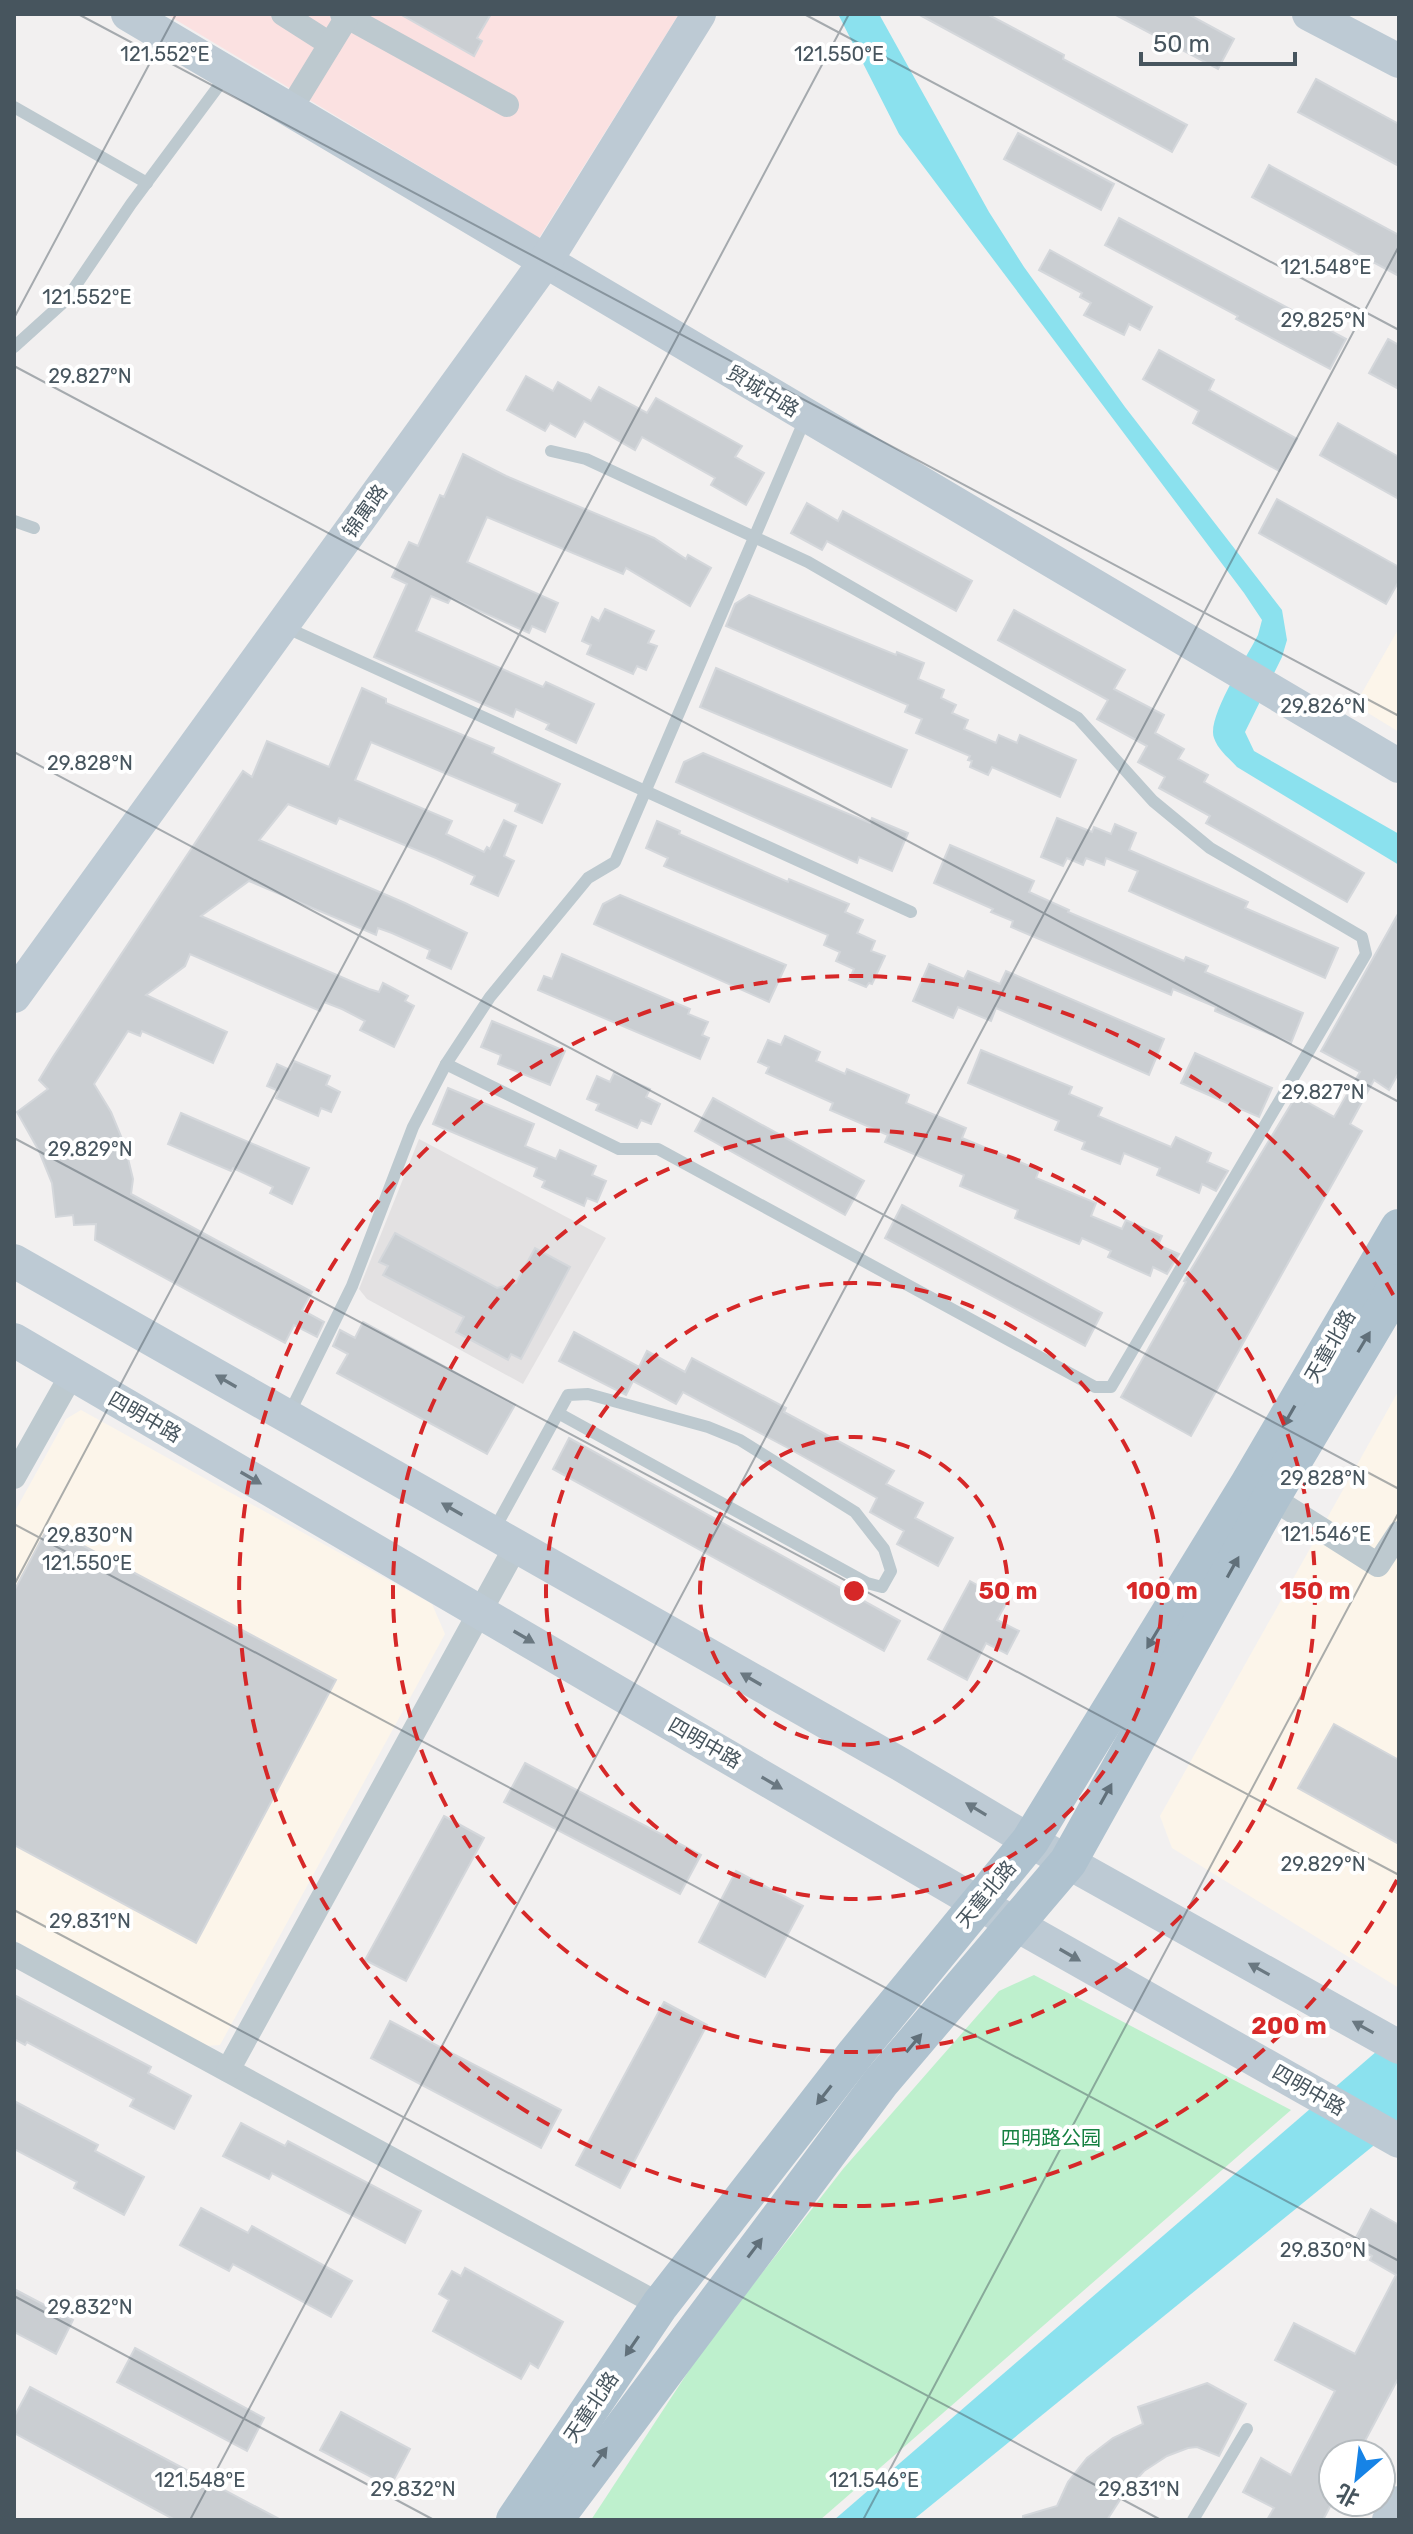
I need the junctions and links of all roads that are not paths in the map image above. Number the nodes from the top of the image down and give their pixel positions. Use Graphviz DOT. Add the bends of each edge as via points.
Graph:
graph roads {
  1 [pos="128,14"];
  2 [pos="283,14"];
  3 [pos="699,14"];
  4 [pos="1309,14"];
  5 [pos="344,16"];
  6 [pos="330,44"];
  7 [pos="1399,61"];
  8 [pos="228,73"];
  9 [pos="507,105"];
  10 [pos="14,107"];
  11 [pos="290,110"];
  12 [pos="147,183"];
  13 [pos="545,262"];
  14 [pos="14,347"];
  15 [pos="806,416"];
  16 [pos="551,451"];
  17 [pos="14,521"];
  18 [pos="34,528"];
  19 [pos="754,538"];
  20 [pos="282,626"];
  21 [pos="1399,766"];
  22 [pos="646,791"];
  23 [pos="911,912"];
  24 [pos="14,996"];
  25 [pos="446,1064"];
  26 [pos="1399,1228"];
  27 [pos="14,1261"];
  28 [pos="1399,1283"];
  29 [pos="14,1340"];
  30 [pos="72,1374"];
  31 [pos="558,1413"];
  32 [pos="287,1416"];
  33 [pos="14,1477"];
  34 [pos="1260,1491"];
  35 [pos="1399,1533"];
  36 [pos="504,1539"];
  37 [pos="480,1612"];
  38 [pos="1030,1841"];
  39 [pos="1068,1862"];
  40 [pos="978,1903"];
  41 [pos="1016,1924"];
  42 [pos="14,1954"];
  43 [pos="1399,2047"];
  44 [pos="228,2070"];
  45 [pos="1395,2139"];
  46 [pos="660,2305"];
  47 [pos="1247,2429"];
  48 [pos="1399,2503"];
  49 [pos="515,2520"];
  50 [pos="554,2520"];
  51 [pos="1195,2520"];
  52 [pos="1389,2520"];
  1 -- 8 [label="main road, 贸城中路"];
  2 -- 6 [label="street"];
  3 -- 13 [label="main road, 锦寓路"];
  4 -- 7 [label="main road"];
  5 -- 6 [label="street"];
  5 -- 9 [label="street"];
  6 -- 11 [label="street"];
  8 -- 11 [label="main road, 贸城中路"];
  8 -- 12 [label="lane"];
  10 -- 12 [label="lane"];
  11 -- 13 [label="main road, 贸城中路"];
  12 -- 14 [label="lane" via="66,300"];
  13 -- 15 [label="main road, 贸城中路"];
  13 -- 20 [label="main road, 锦寓路"];
  15 -- 19 [label="lane"];
  15 -- 21 [label="main road, 贸城中路"];
  16 -- 19 [label="lane" via="586,459"];
  17 -- 18 [label="lane"];
  19 -- 22 [label="lane"];
  19 -- 25 [label="lane" via="808,562 1078,718 1153,801 1210,848 1362,937 1366,954 1357,973 1111,1387 1095,1387 658,1149 619,1149"];
  20 -- 22 [label="lane"];
  20 -- 24 [label="main road, 锦寓路"];
  22 -- 23 [label="lane"];
  22 -- 25 [label="lane" via="615,862 588,878 490,997"];
  25 -- 32 [label="lane" via="413,1127 352,1286"];
  26 -- 34 [label="main road, 天童北路, one-way"];
  32 -- 27 [label="main road, one-way"];
  34 -- 28 [label="main road, one-way"];
  29 -- 30 [label="main road, 四明中路"];
  30 -- 33 [label="street"];
  30 -- 37 [label="main road, 四明中路, one-way"];
  31 -- 31 [label="lane" via="568,1395 588,1394 740,1440 855,1512 884,1549 891,1571 882,1587 867,1583"];
  31 -- 36 [label="lane"];
  36 -- 32 [label="main road, one-way"];
  34 -- 35 [label="street" via="1378,1565"];
  34 -- 38 [label="main road, 天童北路, one-way"];
  39 -- 34 [label="main road, one-way"];
  36 -- 37 [label="street"];
  38 -- 36 [label="main road, one-way"];
  37 -- 40 [label="main road, 四明中路, one-way"];
  37 -- 44 [label="street"];
  38 -- 39 [label="main road"];
  38 -- 40 [label="main road, 天童北路"];
  39 -- 41 [label="main road"];
  43 -- 39 [label="main road, one-way"];
  40 -- 41 [label="main road, 四明中路"];
  40 -- 46 [label="main road, 天童北路, one-way"];
  41 -- 45 [label="main road, 四明中路, one-way"];
  50 -- 41 [label="main road, one-way" via="881,2082"];
  42 -- 44 [label="street"];
  44 -- 46 [label="street"];
  46 -- 49 [label="main road, 天童北路, one-way"];
  47 -- 51 [label="lane"];
  48 -- 52 [label="main road"];
}
